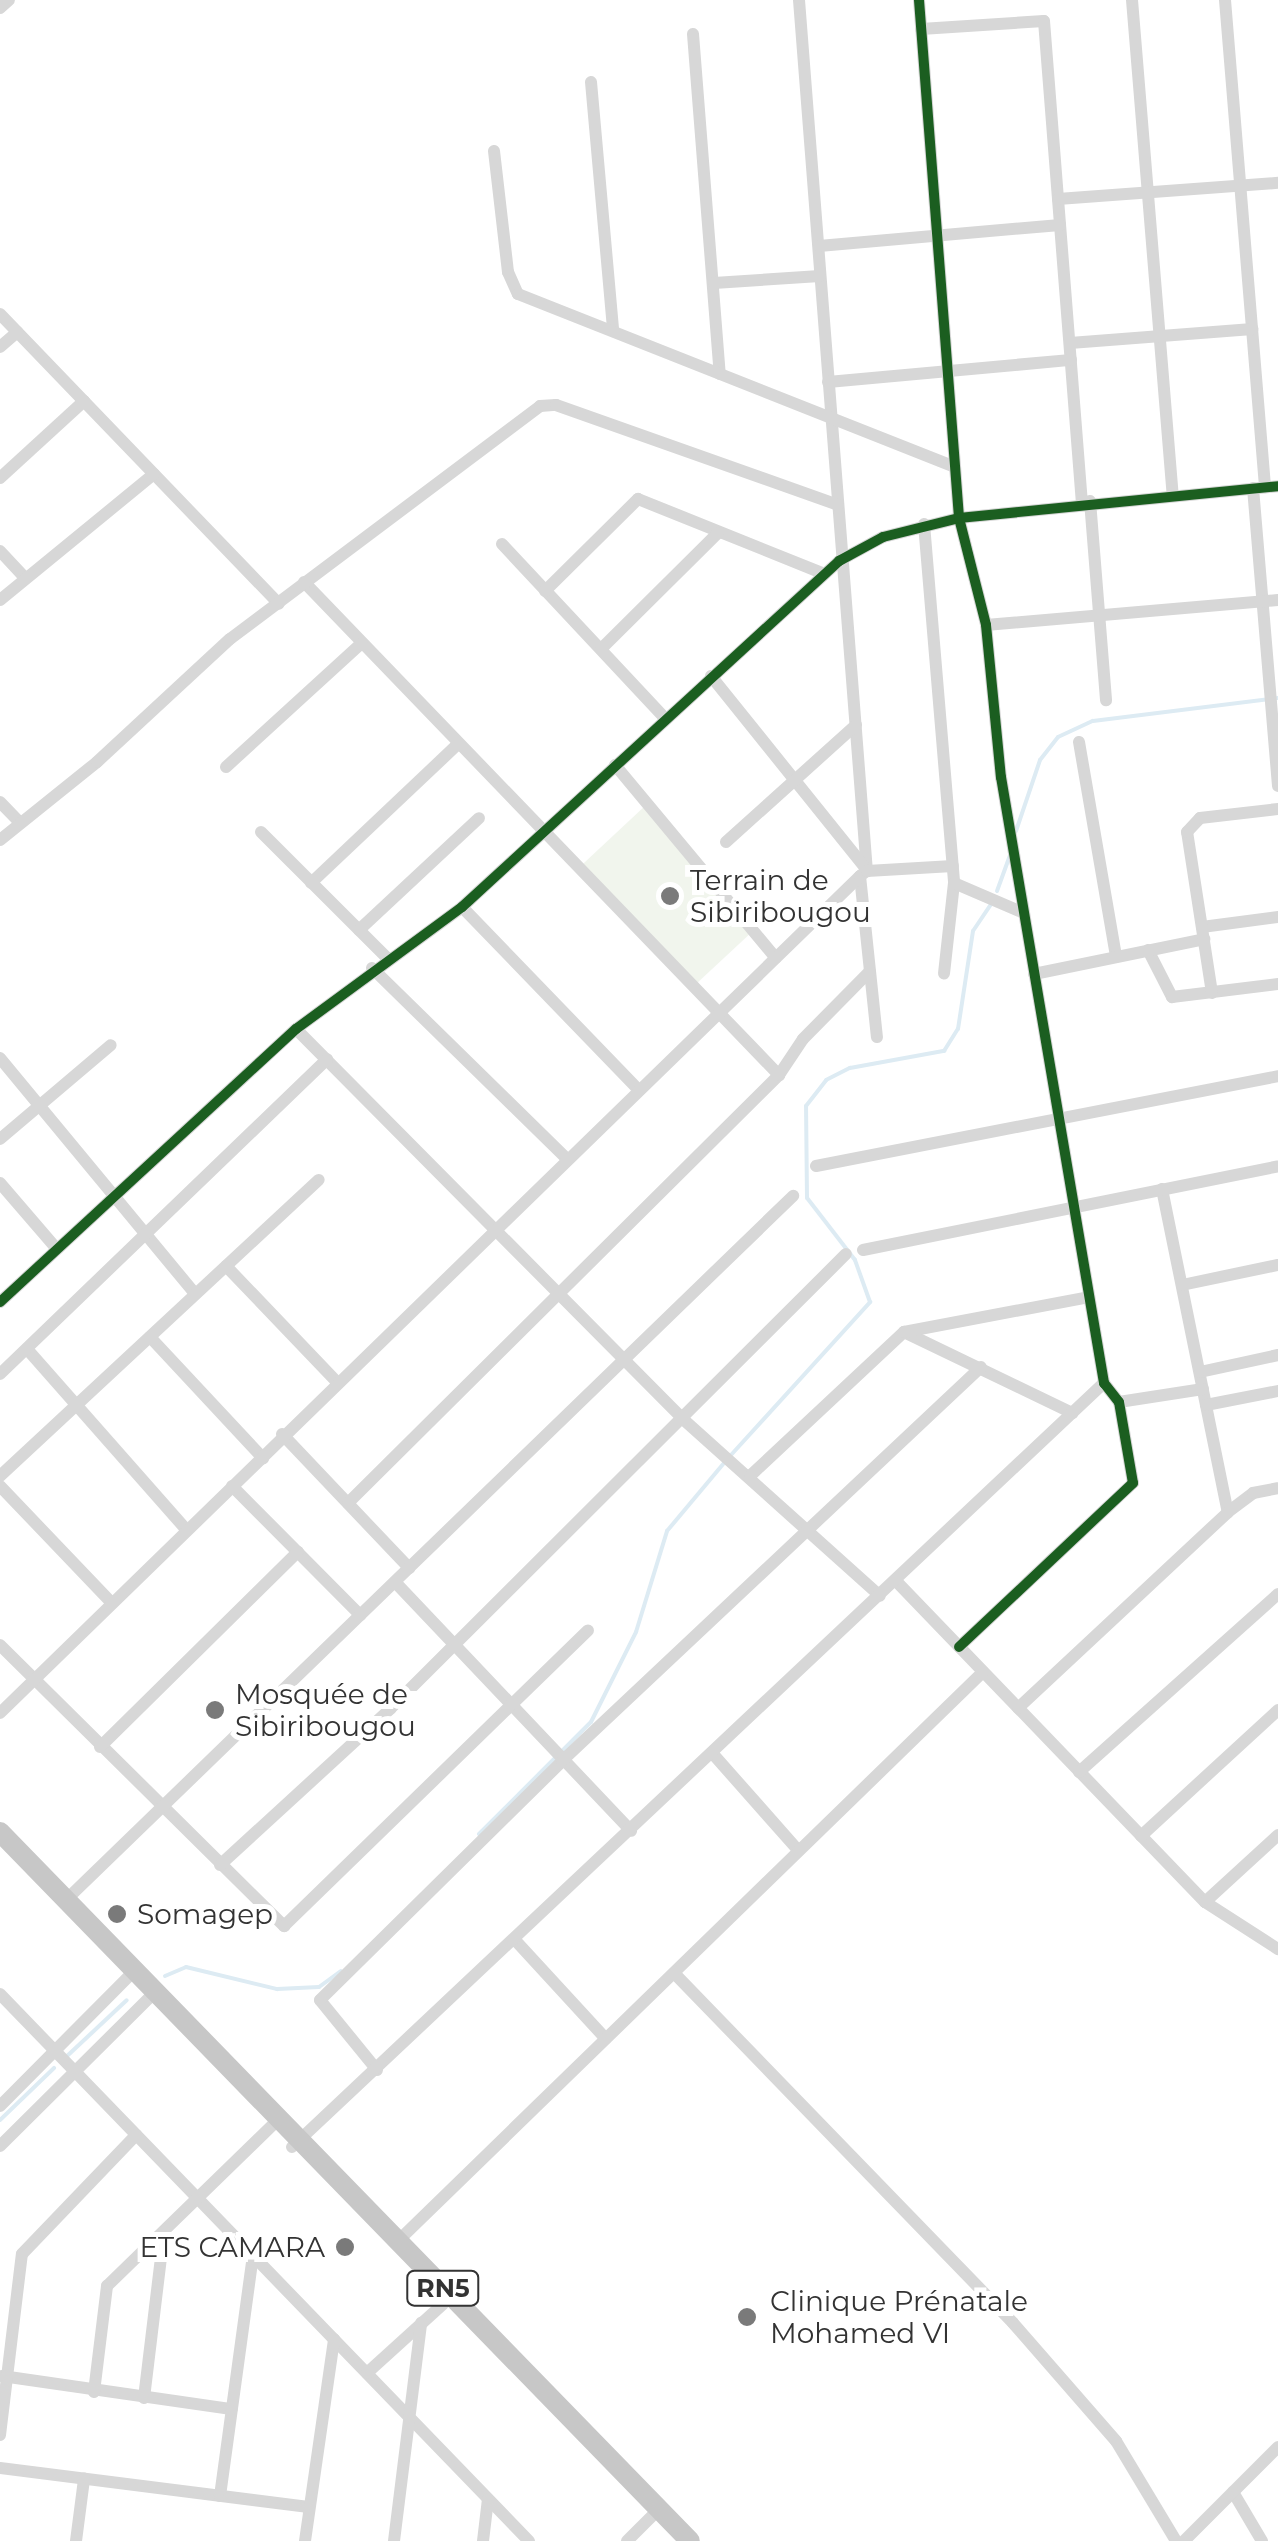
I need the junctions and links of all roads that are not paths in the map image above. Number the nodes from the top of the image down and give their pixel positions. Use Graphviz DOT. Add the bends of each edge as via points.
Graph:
graph roads {
  1 [pos="9,0"];
  2 [pos="799,0"];
  3 [pos="919,0"];
  4 [pos="1132,0"];
  5 [pos="1225,0"];
  6 [pos="0,8"];
  7 [pos="921,29"];
  8 [pos="692,34"];
  9 [pos="591,82"];
  10 [pos="494,151"];
  11 [pos="1278,183"];
  12 [pos="1240,186"];
  13 [pos="1148,193"];
  14 [pos="1058,199"];
  15 [pos="1060,225"];
  16 [pos="937,233"];
  17 [pos="819,246"];
  18 [pos="820,276"];
  19 [pos="714,282"];
  20 [pos="0,314"];
  21 [pos="1252,329"];
  22 [pos="614,330"];
  23 [pos="17,332"];
  24 [pos="1160,336"];
  25 [pos="1070,343"];
  26 [pos="0,347"];
  27 [pos="1071,360"];
  28 [pos="947,370"];
  29 [pos="720,374"];
  30 [pos="828,382"];
  31 [pos="84,402"];
  32 [pos="832,418"];
  33 [pos="954,466"];
  34 [pos="154,474"];
  35 [pos="0,478"];
  36 [pos="1265,487"];
  37 [pos="1173,494"];
  38 [pos="1086,501"];
  39 [pos="838,505"];
  40 [pos="958,518"];
  41 [pos="924,524"];
  42 [pos="718,533"];
  43 [pos="502,544"];
  44 [pos="0,551"];
  45 [pos="839,561"];
  46 [pos="822,573"];
  47 [pos="24,576"];
  48 [pos="304,582"];
  49 [pos="545,591"];
  50 [pos="0,600"];
  51 [pos="1278,600"];
  52 [pos="1262,601"];
  53 [pos="279,604"];
  54 [pos="1099,615"];
  55 [pos="986,625"];
  56 [pos="362,643"];
  57 [pos="602,649"];
  58 [pos="711,676"];
  59 [pos="1106,700"];
  60 [pos="666,718"];
  61 [pos="856,724"];
  62 [pos="1079,742"];
  63 [pos="458,744"];
  64 [pos="615,765"];
  65 [pos="226,766"];
  66 [pos="793,778"];
  67 [pos="1278,786"];
  68 [pos="0,802"];
  69 [pos="1278,809"];
  70 [pos="479,818"];
  71 [pos="19,822"];
  72 [pos="261,832"];
  73 [pos="542,832"];
  74 [pos="0,840"];
  75 [pos="726,842"];
  76 [pos="953,866"];
  77 [pos="864,874"];
  78 [pos="311,883"];
  79 [pos="954,884"];
  80 [pos="462,907"];
  81 [pos="1024,913"];
  82 [pos="1278,917"];
  83 [pos="359,930"];
  84 [pos="1202,933"];
  85 [pos="1148,950"];
  86 [pos="1116,957"];
  87 [pos="387,958"];
  88 [pos="776,958"];
  89 [pos="372,968"];
  90 [pos="870,972"];
  91 [pos="944,973"];
  92 [pos="1034,974"];
  93 [pos="1278,984"];
  94 [pos="1212,993"];
  95 [pos="717,1016"];
  96 [pos="296,1029"];
  97 [pos="877,1038"];
  98 [pos="110,1045"];
  99 [pos="0,1058"];
  100 [pos="327,1059"];
  101 [pos="779,1075"];
  102 [pos="1278,1076"];
  103 [pos="639,1090"];
  104 [pos="38,1107"];
  105 [pos="1059,1119"];
  106 [pos="0,1139"];
  107 [pos="567,1159"];
  108 [pos="816,1166"];
  109 [pos="1278,1166"];
  110 [pos="318,1180"];
  111 [pos="0,1183"];
  112 [pos="1162,1189"];
  113 [pos="793,1196"];
  114 [pos="113,1199"];
  115 [pos="1074,1207"];
  116 [pos="497,1227"];
  117 [pos="147,1238"];
  118 [pos="56,1248"];
  119 [pos="863,1250"];
  120 [pos="846,1254"];
  121 [pos="1278,1265"];
  122 [pos="226,1266"];
  123 [pos="1182,1285"];
  124 [pos="563,1292"];
  125 [pos="195,1294"];
  126 [pos="1089,1297"];
  127 [pos="0,1302"];
  128 [pos="904,1332"];
  129 [pos="150,1337"];
  130 [pos="26,1349"];
  131 [pos="626,1355"];
  132 [pos="1278,1355"];
  133 [pos="981,1367"];
  134 [pos="1200,1372"];
  135 [pos="0,1374"];
  136 [pos="337,1382"];
  137 [pos="1104,1383"];
  138 [pos="1203,1389"];
  139 [pos="1278,1391"];
  140 [pos="1119,1402"];
  141 [pos="76,1405"];
  142 [pos="1206,1405"];
  143 [pos="1072,1413"];
  144 [pos="684,1420"];
  145 [pos="282,1434"];
  146 [pos="263,1458"];
  147 [pos="0,1476"];
  148 [pos="750,1476"];
  149 [pos="0,1486"];
  150 [pos="232,1486"];
  151 [pos="1278,1488"];
  152 [pos="348,1504"];
  153 [pos="1228,1512"];
  154 [pos="185,1528"];
  155 [pos="806,1532"];
  156 [pos="298,1552"];
  157 [pos="409,1568"];
  158 [pos="896,1581"];
  159 [pos="395,1582"];
  160 [pos="1278,1594"];
  161 [pos="880,1596"];
  162 [pos="112,1603"];
  163 [pos="360,1615"];
  164 [pos="588,1630"];
  165 [pos="0,1645"];
  166 [pos="454,1646"];
  167 [pos="959,1647"];
  168 [pos="983,1672"];
  169 [pos="35,1680"];
  170 [pos="509,1705"];
  171 [pos="1018,1708"];
  172 [pos="1278,1710"];
  173 [pos="0,1713"];
  174 [pos="100,1747"];
  175 [pos="713,1754"];
  176 [pos="562,1761"];
  177 [pos="1080,1772"];
  178 [pos="160,1808"];
  179 [pos="631,1831"];
  180 [pos="0,1832"];
  181 [pos="1142,1836"];
  182 [pos="1278,1836"];
  183 [pos="0,1850"];
  184 [pos="798,1850"];
  185 [pos="220,1865"];
  186 [pos="67,1899"];
  187 [pos="1204,1902"];
  188 [pos="515,1940"];
  189 [pos="1278,1949"];
  190 [pos="674,1974"];
  191 [pos="128,1976"];
  192 [pos="0,1994"];
  193 [pos="149,1998"];
  194 [pos="606,2038"];
  195 [pos="54,2051"];
  196 [pos="377,2070"];
  197 [pos="74,2072"];
  198 [pos="0,2106"];
  199 [pos="276,2122"];
  200 [pos="136,2135"];
  201 [pos="297,2143"];
  202 [pos="0,2146"];
  203 [pos="199,2200"];
  204 [pos="164,2232"];
  205 [pos="398,2240"];
  206 [pos="253,2256"];
  207 [pos="443,2304"];
  208 [pos="421,2324"];
  209 [pos="334,2339"];
  210 [pos="367,2373"];
  211 [pos="4,2376"];
  212 [pos="94,2392"];
  213 [pos="144,2398"];
  214 [pos="232,2410"];
  215 [pos="410,2417"];
  216 [pos="0,2435"];
  217 [pos="1278,2447"];
  218 [pos="0,2468"];
  219 [pos="84,2478"];
  220 [pos="1233,2492"];
  221 [pos="220,2496"];
  222 [pos="488,2498"];
  223 [pos="310,2507"];
  224 [pos="654,2514"];
  225 [pos="1192,2537"];
  226 [pos="76,2541"];
  227 [pos="305,2541"];
  228 [pos="394,2541"];
  229 [pos="483,2541"];
  230 [pos="530,2541"];
  231 [pos="627,2541"];
  232 [pos="673,2541"];
  233 [pos="690,2541"];
  234 [pos="1176,2541"];
  235 [pos="1262,2541"];
  1 -- 6 [label="street"];
  2 -- 17 [label="street"];
  3 -- 7 [label="street"];
  4 -- 13 [label="street"];
  5 -- 12 [label="street"];
  7 -- 14 [label="street" via="1044,21"];
  7 -- 16 [label="street"];
  8 -- 19 [label="street"];
  9 -- 22 [label="street"];
  10 -- 22 [label="street" via="511,286 526,299"];
  11 -- 12 [label="street"];
  12 -- 13 [label="street"];
  12 -- 21 [label="street"];
  13 -- 14 [label="street"];
  13 -- 24 [label="street"];
  14 -- 15 [label="street"];
  15 -- 16 [label="street"];
  15 -- 25 [label="street"];
  16 -- 17 [label="street"];
  16 -- 28 [label="street"];
  17 -- 18 [label="street"];
  18 -- 19 [label="street"];
  18 -- 30 [label="street"];
  19 -- 29 [label="street"];
  20 -- 23 [label="street"];
  21 -- 24 [label="street"];
  21 -- 36 [label="street"];
  22 -- 29 [label="street"];
  23 -- 26 [label="street"];
  23 -- 31 [label="street"];
  24 -- 25 [label="street"];
  24 -- 37 [label="street"];
  25 -- 27 [label="street"];
  27 -- 28 [label="street"];
  27 -- 38 [label="street"];
  28 -- 30 [label="street"];
  28 -- 33 [label="street"];
  29 -- 32 [label="street"];
  30 -- 32 [label="street"];
  31 -- 34 [label="street"];
  31 -- 35 [label="street"];
  32 -- 33 [label="street"];
  32 -- 39 [label="street"];
  33 -- 40 [label="street"];
  34 -- 47 [label="street"];
  34 -- 53 [label="street"];
  36 -- 37 [label="street"];
  36 -- 52 [label="street"];
  37 -- 38 [label="street"];
  38 -- 40 [label="street"];
  38 -- 54 [label="street"];
  39 -- 45 [label="street"];
  39 -- 48 [label="street" via="556,405 540,406"];
  40 -- 41 [label="street"];
  40 -- 55 [label="street"];
  41 -- 45 [label="street"];
  41 -- 76 [label="street"];
  42 -- 46 [label="street"];
  42 -- 49 [label="street" via="633,500"];
  42 -- 57 [label="street"];
  43 -- 49 [label="street"];
  44 -- 47 [label="street"];
  45 -- 46 [label="street"];
  45 -- 61 [label="street"];
  46 -- 58 [label="street"];
  47 -- 50 [label="street"];
  48 -- 53 [label="street"];
  48 -- 56 [label="street"];
  49 -- 57 [label="street"];
  51 -- 52 [label="street"];
  52 -- 54 [label="street"];
  52 -- 67 [label="street"];
  53 -- 71 [label="street"];
  54 -- 55 [label="street"];
  54 -- 59 [label="street"];
  55 -- 81 [label="street" via="1001,777"];
  56 -- 63 [label="street"];
  56 -- 65 [label="street"];
  57 -- 60 [label="street"];
  58 -- 60 [label="street"];
  58 -- 66 [label="street"];
  60 -- 64 [label="street"];
  61 -- 66 [label="street"];
  61 -- 77 [label="street"];
  62 -- 86 [label="street"];
  63 -- 73 [label="street"];
  63 -- 78 [label="street"];
  64 -- 73 [label="street"];
  64 -- 88 [label="street"];
  66 -- 75 [label="street"];
  66 -- 77 [label="street"];
  68 -- 71 [label="street"];
  69 -- 84 [label="street" via="1200,818 1191,826"];
  70 -- 83 [label="street"];
  71 -- 74 [label="street"];
  72 -- 78 [label="street"];
  73 -- 80 [label="street"];
  73 -- 95 [label="street"];
  76 -- 77 [label="street"];
  76 -- 79 [label="street"];
  77 -- 88 [label="street"];
  77 -- 90 [label="street"];
  78 -- 83 [label="street"];
  79 -- 81 [label="street"];
  79 -- 91 [label="street"];
  80 -- 87 [label="street"];
  80 -- 103 [label="street"];
  81 -- 92 [label="street"];
  82 -- 84 [label="street"];
  83 -- 87 [label="street"];
  84 -- 85 [label="street"];
  84 -- 94 [label="street"];
  85 -- 86 [label="street"];
  85 -- 94 [label="street" via="1165,993"];
  86 -- 92 [label="street"];
  87 -- 89 [label="street"];
  88 -- 95 [label="street"];
  89 -- 96 [label="street"];
  89 -- 107 [label="street"];
  90 -- 97 [label="street"];
  90 -- 101 [label="street" via="803,1039"];
  92 -- 105 [label="street"];
  93 -- 94 [label="street"];
  95 -- 101 [label="street"];
  95 -- 103 [label="street"];
  96 -- 100 [label="street"];
  96 -- 114 [label="street"];
  98 -- 104 [label="street"];
  99 -- 104 [label="street"];
  100 -- 116 [label="street"];
  100 -- 117 [label="street"];
  101 -- 124 [label="street"];
  102 -- 105 [label="street"];
  103 -- 107 [label="street"];
  104 -- 106 [label="street"];
  104 -- 114 [label="street"];
  105 -- 108 [label="street"];
  105 -- 115 [label="street"];
  107 -- 116 [label="street"];
  109 -- 112 [label="street"];
  110 -- 122 [label="street"];
  111 -- 118 [label="street"];
  112 -- 115 [label="street"];
  112 -- 123 [label="street"];
  113 -- 131 [label="street"];
  114 -- 117 [label="street"];
  114 -- 118 [label="street"];
  115 -- 119 [label="street"];
  115 -- 126 [label="street"];
  116 -- 124 [label="street"];
  116 -- 136 [label="street"];
  117 -- 125 [label="street"];
  117 -- 130 [label="street"];
  118 -- 127 [label="street"];
  120 -- 144 [label="street"];
  121 -- 123 [label="street"];
  122 -- 125 [label="street"];
  122 -- 136 [label="street"];
  123 -- 134 [label="street"];
  124 -- 131 [label="street"];
  124 -- 152 [label="street"];
  125 -- 129 [label="street"];
  126 -- 128 [label="street"];
  126 -- 137 [label="street"];
  128 -- 133 [label="street"];
  128 -- 148 [label="street"];
  129 -- 141 [label="street"];
  129 -- 146 [label="street"];
  130 -- 135 [label="street"];
  130 -- 141 [label="street"];
  131 -- 144 [label="street"];
  131 -- 157 [label="street"];
  132 -- 134 [label="street"];
  133 -- 143 [label="street"];
  133 -- 155 [label="street"];
  134 -- 138 [label="street"];
  136 -- 145 [label="street"];
  137 -- 140 [label="street"];
  137 -- 143 [label="street"];
  138 -- 140 [label="street"];
  138 -- 142 [label="street"];
  139 -- 142 [label="street"];
  140 -- 167 [label="street" via="1133,1482"];
  141 -- 147 [label="street"];
  141 -- 154 [label="street"];
  142 -- 153 [label="street"];
  143 -- 158 [label="street"];
  144 -- 148 [label="street"];
  144 -- 166 [label="street"];
  145 -- 146 [label="street"];
  145 -- 152 [label="street"];
  146 -- 150 [label="street"];
  148 -- 155 [label="street"];
  149 -- 162 [label="street"];
  150 -- 154 [label="street"];
  150 -- 156 [label="street"];
  151 -- 153 [label="street" via="1253,1493"];
  152 -- 157 [label="street"];
  153 -- 171 [label="street"];
  154 -- 162 [label="street"];
  155 -- 161 [label="street"];
  155 -- 176 [label="street"];
  156 -- 163 [label="street"];
  156 -- 174 [label="street"];
  157 -- 159 [label="street"];
  158 -- 161 [label="street"];
  158 -- 167 [label="street"];
  159 -- 163 [label="street"];
  159 -- 166 [label="street"];
  160 -- 177 [label="street"];
  161 -- 175 [label="street"];
  162 -- 169 [label="street"];
  163 -- 178 [label="street"];
  164 -- 170 [label="street"];
  165 -- 169 [label="street"];
  166 -- 170 [label="street"];
  166 -- 185 [label="street"];
  167 -- 168 [label="street"];
  168 -- 171 [label="street"];
  168 -- 184 [label="street"];
  169 -- 173 [label="street"];
  169 -- 174 [label="street"];
  170 -- 176 [label="street"];
  170 -- 185 [label="street" via="293,1922 276,1924"];
  171 -- 177 [label="street"];
  172 -- 181 [label="street"];
  174 -- 178 [label="street"];
  175 -- 179 [label="street"];
  175 -- 184 [label="street"];
  176 -- 179 [label="street"];
  176 -- 196 [label="street" via="320,2000"];
  177 -- 181 [label="street"];
  178 -- 185 [label="street"];
  178 -- 186 [label="street"];
  179 -- 188 [label="street"];
  180 -- 186 [label="highway, RN5"];
  181 -- 187 [label="street"];
  182 -- 187 [label="street"];
  183 -- 191 [label="highway, RN5"];
  184 -- 190 [label="street"];
  186 -- 199 [label="highway, RN5"];
  187 -- 189 [label="street"];
  188 -- 194 [label="street"];
  188 -- 196 [label="street"];
  190 -- 194 [label="street"];
  190 -- 234 [label="street" via="1013,2323 1116,2441"];
  191 -- 193 [label="highway, RN5"];
  191 -- 195 [label="street"];
  192 -- 195 [label="street"];
  193 -- 197 [label="street"];
  193 -- 199 [label="highway, RN5"];
  194 -- 205 [label="street"];
  195 -- 197 [label="street"];
  195 -- 198 [label="street"];
  196 -- 201 [label="street"];
  197 -- 200 [label="street"];
  197 -- 202 [label="street"];
  199 -- 201 [label="highway, RN5"];
  199 -- 203 [label="street"];
  200 -- 203 [label="street"];
  200 -- 211 [label="street" via="22,2254"];
  201 -- 205 [label="highway, RN5"];
  201 -- 207 [label="highway, RN5"];
  203 -- 204 [label="street"];
  203 -- 206 [label="street"];
  204 -- 212 [label="street" via="107,2286"];
  204 -- 213 [label="street"];
  205 -- 224 [label="highway, RN5"];
  206 -- 209 [label="street"];
  206 -- 214 [label="street"];
  207 -- 208 [label="street"];
  207 -- 224 [label="highway, RN5"];
  208 -- 210 [label="street"];
  208 -- 215 [label="street"];
  209 -- 210 [label="street"];
  209 -- 223 [label="street"];
  210 -- 215 [label="street"];
  211 -- 212 [label="street"];
  211 -- 216 [label="street"];
  212 -- 213 [label="street"];
  213 -- 214 [label="street"];
  214 -- 221 [label="street"];
  215 -- 222 [label="street"];
  215 -- 228 [label="street"];
  217 -- 220 [label="street"];
  218 -- 219 [label="street"];
  219 -- 221 [label="street"];
  219 -- 226 [label="street"];
  220 -- 225 [label="street"];
  220 -- 235 [label="street"];
  221 -- 223 [label="street"];
  222 -- 229 [label="street"];
  222 -- 230 [label="street"];
  223 -- 227 [label="street"];
  224 -- 231 [label="street"];
  224 -- 232 [label="highway, RN5"];
  224 -- 233 [label="highway, RN5"];
}
